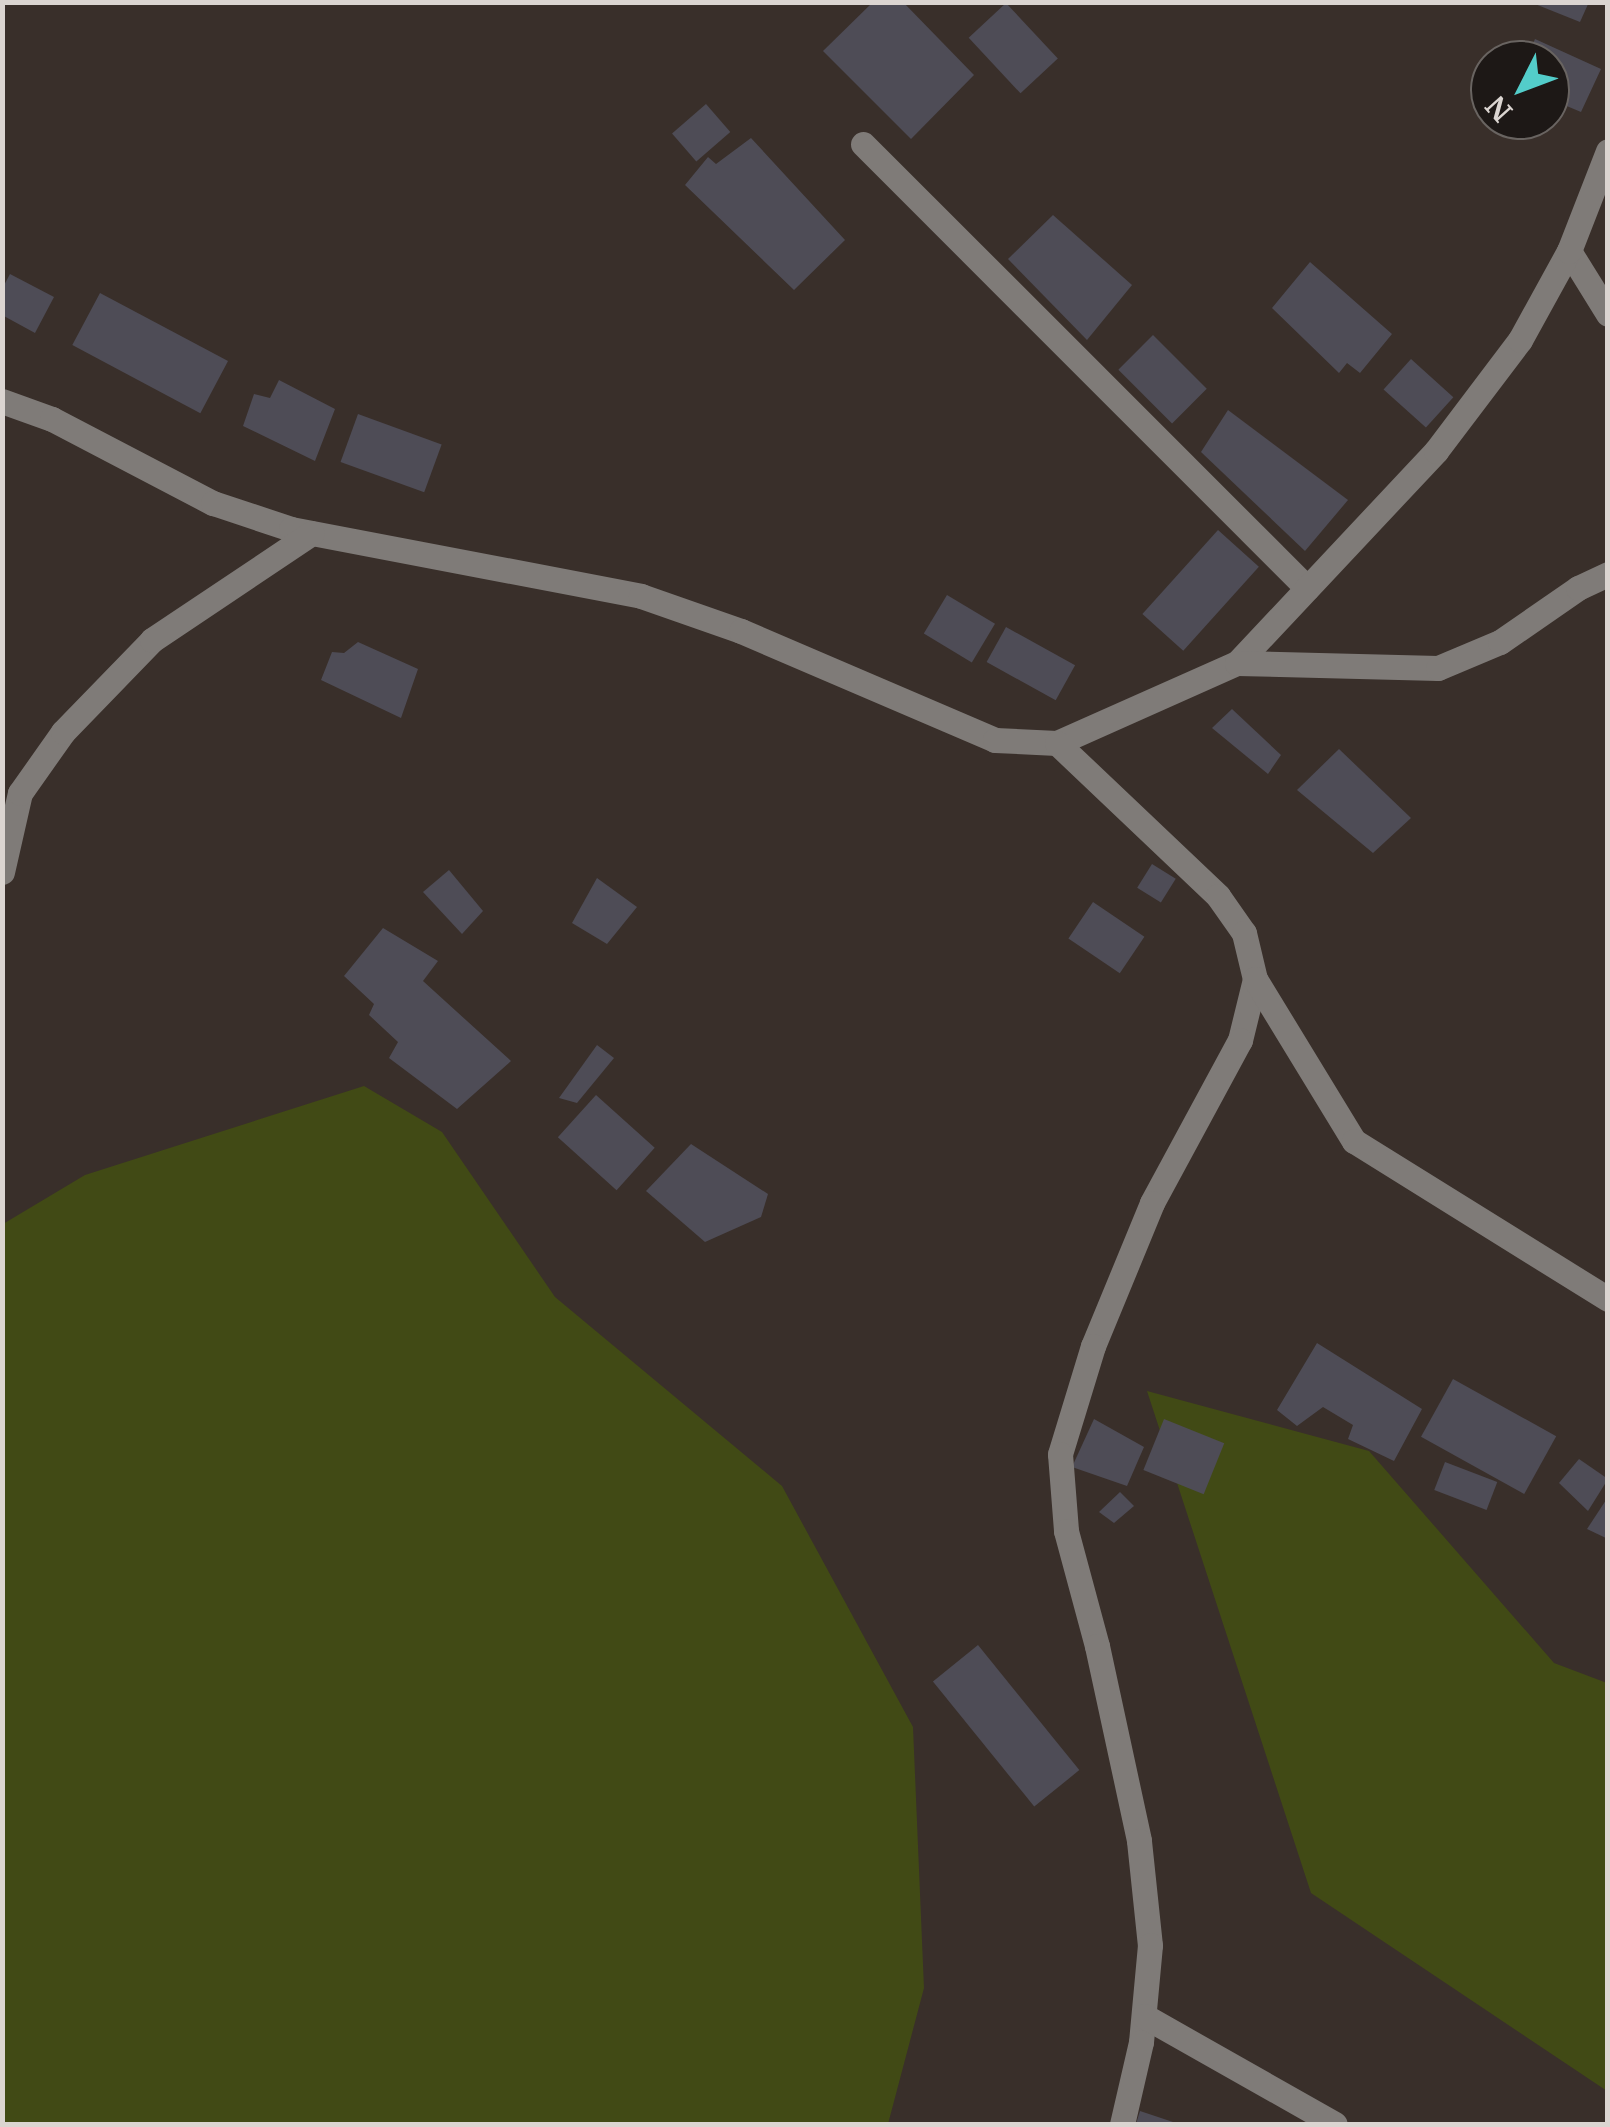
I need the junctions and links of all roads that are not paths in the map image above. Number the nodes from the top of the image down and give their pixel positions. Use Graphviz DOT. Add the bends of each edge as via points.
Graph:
graph roads {
  1 [pos="863,144"];
  2 [pos="1608,150"];
  3 [pos="1569,251"];
  4 [pos="1608,314"];
  5 [pos="2,402"];
  6 [pos="312,533"];
  7 [pos="1608,574"];
  8 [pos="1307,588"];
  9 [pos="1237,663"];
  10 [pos="1057,743"];
  11 [pos="2,872"];
  12 [pos="1255,978"];
  13 [pos="1608,1300"];
  14 [pos="1144,2016"];
  15 [pos="1122,2124"];
  16 [pos="1335,2124"];
  1 -- 8 [label="street"];
  2 -- 3 [label="street"];
  3 -- 4 [label="street"];
  3 -- 8 [label="street" via="1520,340 1436,451"];
  5 -- 6 [label="street" via="52,419 213,503"];
  6 -- 10 [label="street" via="642,596 741,630 995,740"];
  6 -- 11 [label="street" via="152,640 63,732 20,792"];
  7 -- 9 [label="street" via="1500,642 1438,668"];
  8 -- 9 [label="street"];
  9 -- 10 [label="street"];
  10 -- 12 [label="street" via="1218,896 1244,933"];
  12 -- 13 [label="street" via="1354,1142"];
  12 -- 14 [label="street" via="1240,1040 1152,1203 1100,1328 1060,1454 1066,1531 1139,1840 1150,1945"];
  14 -- 15 [label="street"];
  14 -- 16 [label="street"];
}
